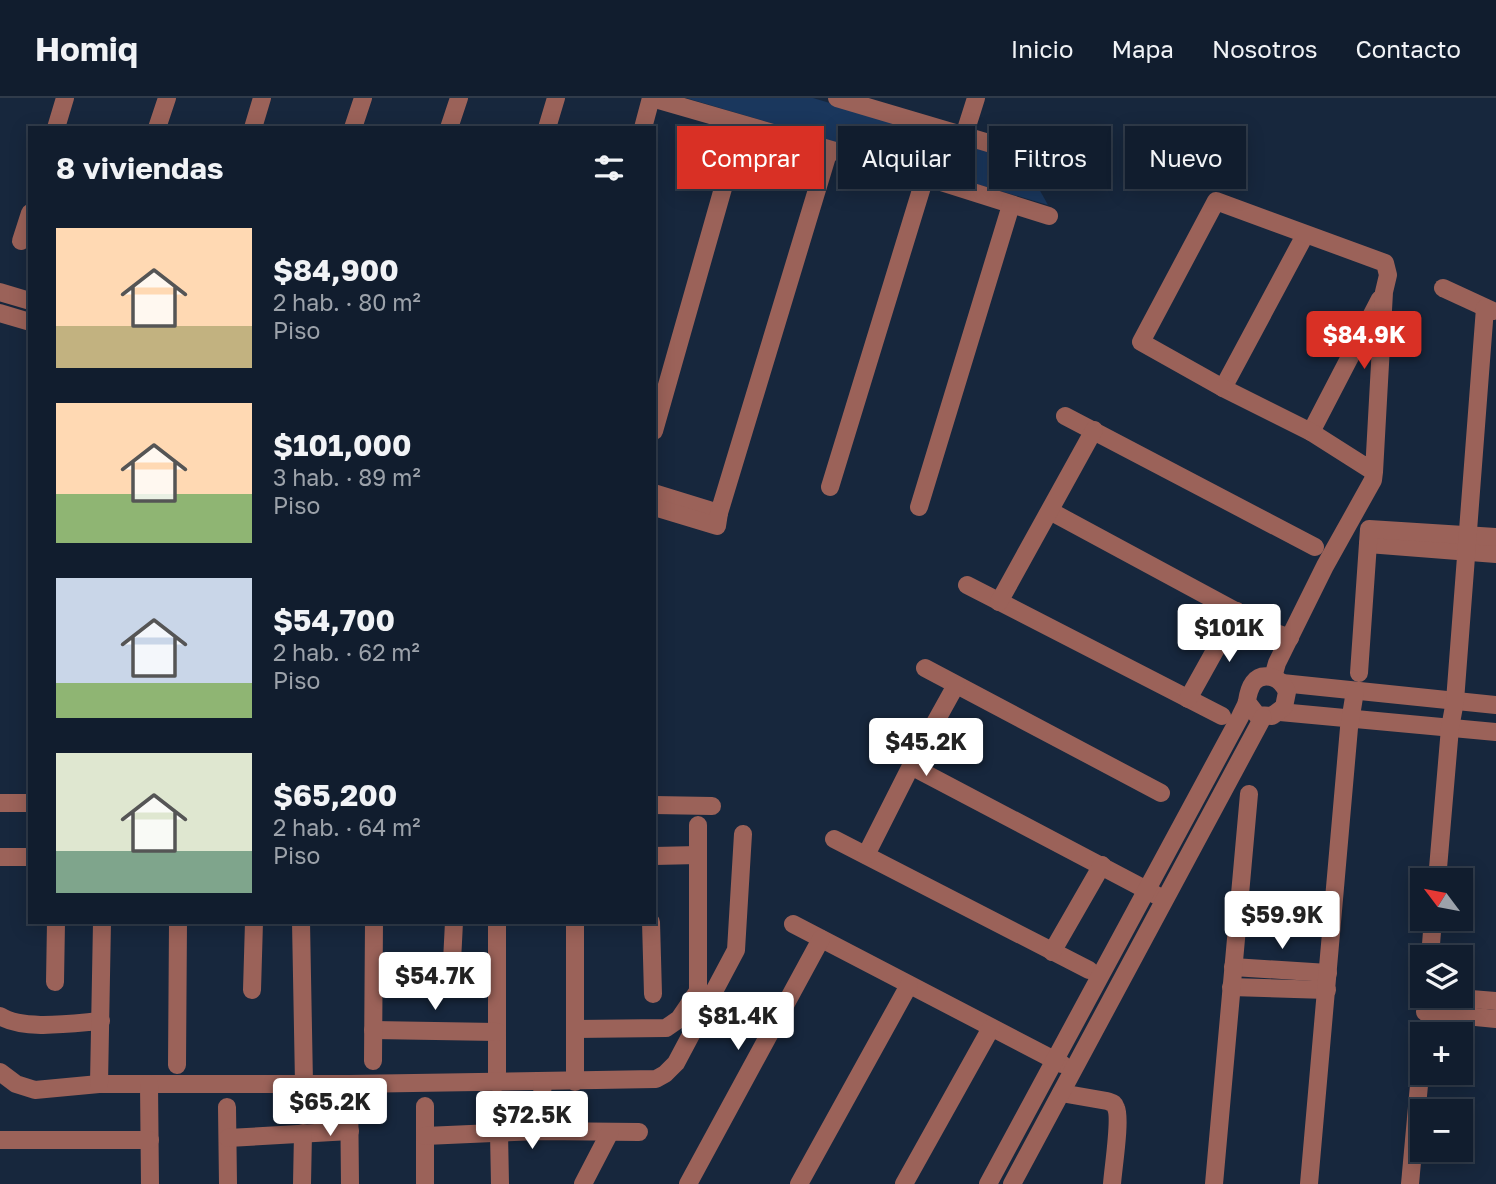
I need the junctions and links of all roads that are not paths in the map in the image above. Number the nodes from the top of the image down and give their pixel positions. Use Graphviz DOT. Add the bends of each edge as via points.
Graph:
graph roads {
  1 [pos="65,98"];
  2 [pos="167,98"];
  3 [pos="262,98"];
  4 [pos="363,98"];
  5 [pos="458,98"];
  6 [pos="556,98"];
  7 [pos="651,98"];
  8 [pos="837,98"];
  9 [pos="976,98"];
  10 [pos="882,105"];
  11 [pos="741,125"];
  12 [pos="57,126"];
  13 [pos="158,126"];
  14 [pos="254,126"];
  15 [pos="354,126"];
  16 [pos="450,126"];
  17 [pos="548,126"];
  18 [pos="644,126"];
  19 [pos="938,126"];
  20 [pos="967,126"];
  21 [pos="829,150"];
  22 [pos="838,153"];
  23 [pos="921,189"];
  24 [pos="962,189"];
  25 [pos="1011,205"];
  26 [pos="1049,216"];
  27 [pos="28,219"];
  28 [pos="1305,235"];
  29 [pos="21,241"];
  30 [pos="1443,288"];
  31 [pos="0,292"];
  32 [pos="1384,292"];
  33 [pos="28,300"];
  34 [pos="1490,310"];
  35 [pos="0,313"];
  36 [pos="28,321"];
  37 [pos="1223,388"];
  38 [pos="1065,416"];
  39 [pos="656,424"];
  40 [pos="1094,430"];
  41 [pos="1311,432"];
  42 [pos="1374,472"];
  43 [pos="831,487"];
  44 [pos="656,494"];
  45 [pos="919,507"];
  46 [pos="656,509"];
  47 [pos="1050,511"];
  48 [pos="719,513"];
  49 [pos="1496,537"];
  50 [pos="1467,543"];
  51 [pos="1315,547"];
  52 [pos="1496,554"];
  53 [pos="967,585"];
  54 [pos="999,602"];
  55 [pos="1237,611"];
  56 [pos="1290,638"];
  57 [pos="925,668"];
  58 [pos="1359,673"];
  59 [pos="1278,674"];
  60 [pos="957,685"];
  61 [pos="1355,691"];
  62 [pos="1188,699"];
  63 [pos="1454,701"];
  64 [pos="1247,702"];
  65 [pos="1496,705"];
  66 [pos="1272,714"];
  67 [pos="1222,716"];
  68 [pos="1351,718"];
  69 [pos="1450,728"];
  70 [pos="1496,732"];
  71 [pos="911,766"];
  72 [pos="1161,793"];
  73 [pos="1250,794"];
  74 [pos="0,803"];
  75 [pos="28,803"];
  76 [pos="656,805"];
  77 [pos="712,806"];
  78 [pos="698,825"];
  79 [pos="743,834"];
  80 [pos="834,839"];
  81 [pos="698,855"];
  82 [pos="866,855"];
  83 [pos="0,856"];
  84 [pos="656,856"];
  85 [pos="28,857"];
  86 [pos="1102,865"];
  87 [pos="1438,868"];
  88 [pos="1145,890"];
  89 [pos="1165,899"];
  90 [pos="793,923"];
  91 [pos="56,924"];
  92 [pos="102,924"];
  93 [pos="178,924"];
  94 [pos="254,924"];
  95 [pos="301,924"];
  96 [pos="374,924"];
  97 [pos="454,924"];
  98 [pos="497,924"];
  99 [pos="575,924"];
  100 [pos="652,924"];
  101 [pos="821,939"];
  102 [pos="1052,951"];
  103 [pos="1233,967"];
  104 [pos="1089,970"];
  105 [pos="451,981"];
  106 [pos="55,982"];
  107 [pos="1327,982"];
  108 [pos="909,985"];
  109 [pos="1231,987"];
  110 [pos="253,990"];
  111 [pos="653,994"];
  112 [pos="1473,999"];
  113 [pos="1496,1001"];
  114 [pos="1445,1008"];
  115 [pos="0,1016"];
  116 [pos="1496,1019"];
  117 [pos="101,1021"];
  118 [pos="991,1028"];
  119 [pos="575,1029"];
  120 [pos="373,1030"];
  121 [pos="497,1032"];
  122 [pos="1054,1060"];
  123 [pos="373,1061"];
  124 [pos="177,1065"];
  125 [pos="1075,1069"];
  126 [pos="0,1072"];
  127 [pos="543,1082"];
  128 [pos="575,1082"];
  129 [pos="149,1083"];
  130 [pos="304,1083"];
  131 [pos="498,1083"];
  132 [pos="99,1084"];
  133 [pos="349,1084"];
  134 [pos="1419,1085"];
  135 [pos="1061,1093"];
  136 [pos="425,1106"];
  137 [pos="227,1107"];
  138 [pos="350,1131"];
  139 [pos="539,1132"];
  140 [pos="610,1132"];
  141 [pos="639,1132"];
  142 [pos="303,1133"];
  143 [pos="499,1133"];
  144 [pos="425,1136"];
  145 [pos="228,1138"];
  146 [pos="0,1139"];
  147 [pos="150,1140"];
  148 [pos="150,1184"];
  149 [pos="228,1184"];
  150 [pos="302,1184"];
  151 [pos="350,1184"];
  152 [pos="425,1184"];
  153 [pos="500,1184"];
  154 [pos="583,1184"];
  155 [pos="688,1184"];
  156 [pos="799,1184"];
  157 [pos="904,1184"];
  158 [pos="988,1184"];
  159 [pos="1012,1184"];
  160 [pos="1112,1184"];
  161 [pos="1214,1184"];
  162 [pos="1310,1184"];
  163 [pos="1410,1184"];
  1 -- 12 [label="street"];
  2 -- 13 [label="street"];
  3 -- 14 [label="street"];
  4 -- 15 [label="street"];
  5 -- 16 [label="street"];
  6 -- 17 [label="street"];
  7 -- 11 [label="street"];
  7 -- 18 [label="street"];
  8 -- 10 [label="street"];
  9 -- 20 [label="street"];
  10 -- 19 [label="street"];
  11 -- 21 [label="street"];
  11 -- 39 [label="street"];
  21 -- 22 [label="street"];
  21 -- 48 [label="street"];
  23 -- 43 [label="street"];
  24 -- 25 [label="street"];
  25 -- 26 [label="street"];
  25 -- 45 [label="street"];
  27 -- 29 [label="street"];
  28 -- 32 [label="street" via="1385,263"];
  28 -- 37 [label="street"];
  28 -- 37 [label="street" via="1216,201 1141,342"];
  30 -- 34 [label="street"];
  31 -- 33 [label="street"];
  32 -- 41 [label="street"];
  32 -- 42 [label="street"];
  34 -- 50 [label="street"];
  35 -- 36 [label="street"];
  37 -- 41 [label="street"];
  38 -- 40 [label="street"];
  40 -- 47 [label="street"];
  40 -- 51 [label="street"];
  41 -- 42 [label="street"];
  42 -- 56 [label="street"];
  44 -- 48 [label="street"];
  46 -- 48 [label="street" via="717,526"];
  47 -- 54 [label="street"];
  47 -- 55 [label="street"];
  49 -- 50 [label="street"];
  50 -- 52 [label="street"];
  50 -- 58 [label="street" via="1369,537"];
  50 -- 63 [label="street"];
  53 -- 54 [label="street"];
  54 -- 62 [label="street"];
  55 -- 56 [label="street"];
  55 -- 62 [label="street"];
  56 -- 59 [label="street"];
  57 -- 60 [label="street"];
  59 -- 61 [label="street"];
  59 -- 64 [label="street" via="1253,681"];
  59 -- 66 [label="street" via="1287,698"];
  60 -- 71 [label="street"];
  60 -- 72 [label="street"];
  61 -- 63 [label="street"];
  61 -- 68 [label="street"];
  62 -- 67 [label="street"];
  63 -- 65 [label="street"];
  63 -- 69 [label="street"];
  64 -- 66 [label="street" via="1253,711"];
  64 -- 88 [label="street"];
  66 -- 68 [label="street"];
  66 -- 89 [label="street"];
  68 -- 69 [label="street"];
  68 -- 107 [label="street"];
  69 -- 70 [label="street"];
  69 -- 87 [label="street"];
  71 -- 82 [label="street"];
  71 -- 86 [label="street"];
  73 -- 103 [label="street"];
  74 -- 75 [label="street"];
  76 -- 77 [label="street"];
  78 -- 81 [label="street"];
  79 -- 128 [label="street" via="736,950 676,1063 656,1079"];
  80 -- 82 [label="street"];
  81 -- 84 [label="street"];
  81 -- 119 [label="street" via="698,991 687,1010 666,1028"];
  82 -- 102 [label="street"];
  83 -- 85 [label="street"];
  86 -- 88 [label="street"];
  86 -- 102 [label="street"];
  88 -- 89 [label="street"];
  88 -- 122 [label="street"];
  89 -- 125 [label="street"];
  90 -- 101 [label="street"];
  91 -- 106 [label="street"];
  92 -- 117 [label="street"];
  93 -- 124 [label="street"];
  94 -- 110 [label="street"];
  95 -- 130 [label="street"];
  96 -- 120 [label="street"];
  97 -- 105 [label="street"];
  98 -- 121 [label="street"];
  99 -- 119 [label="street"];
  100 -- 111 [label="street"];
  101 -- 108 [label="street"];
  101 -- 155 [label="street"];
  102 -- 104 [label="street"];
  103 -- 107 [label="street"];
  103 -- 109 [label="street"];
  107 -- 109 [label="street"];
  107 -- 162 [label="street"];
  108 -- 118 [label="street"];
  108 -- 156 [label="street"];
  109 -- 161 [label="street"];
  112 -- 113 [label="street"];
  114 -- 116 [label="street"];
  115 -- 117 [label="street" via="9,1022"];
  117 -- 132 [label="street"];
  118 -- 122 [label="street"];
  118 -- 157 [label="street"];
  119 -- 128 [label="street"];
  120 -- 121 [label="street"];
  120 -- 123 [label="street"];
  121 -- 131 [label="street"];
  122 -- 125 [label="street"];
  122 -- 158 [label="street"];
  125 -- 135 [label="street"];
  126 -- 132 [label="street" via="35,1090"];
  127 -- 128 [label="street"];
  127 -- 131 [label="street"];
  127 -- 139 [label="street"];
  129 -- 130 [label="street"];
  129 -- 132 [label="street"];
  129 -- 147 [label="street"];
  130 -- 133 [label="street"];
  131 -- 133 [label="street"];
  133 -- 138 [label="street"];
  134 -- 163 [label="street"];
  135 -- 159 [label="street"];
  135 -- 160 [label="street" via="1107,1101 1116,1108"];
  136 -- 144 [label="street"];
  137 -- 145 [label="street"];
  138 -- 142 [label="street"];
  138 -- 151 [label="street"];
  139 -- 140 [label="street"];
  139 -- 143 [label="street"];
  140 -- 141 [label="street"];
  140 -- 154 [label="street"];
  142 -- 145 [label="street"];
  142 -- 150 [label="street"];
  143 -- 144 [label="street"];
  143 -- 153 [label="street"];
  144 -- 152 [label="street"];
  145 -- 149 [label="street"];
  146 -- 147 [label="street"];
  147 -- 148 [label="street"];
}
